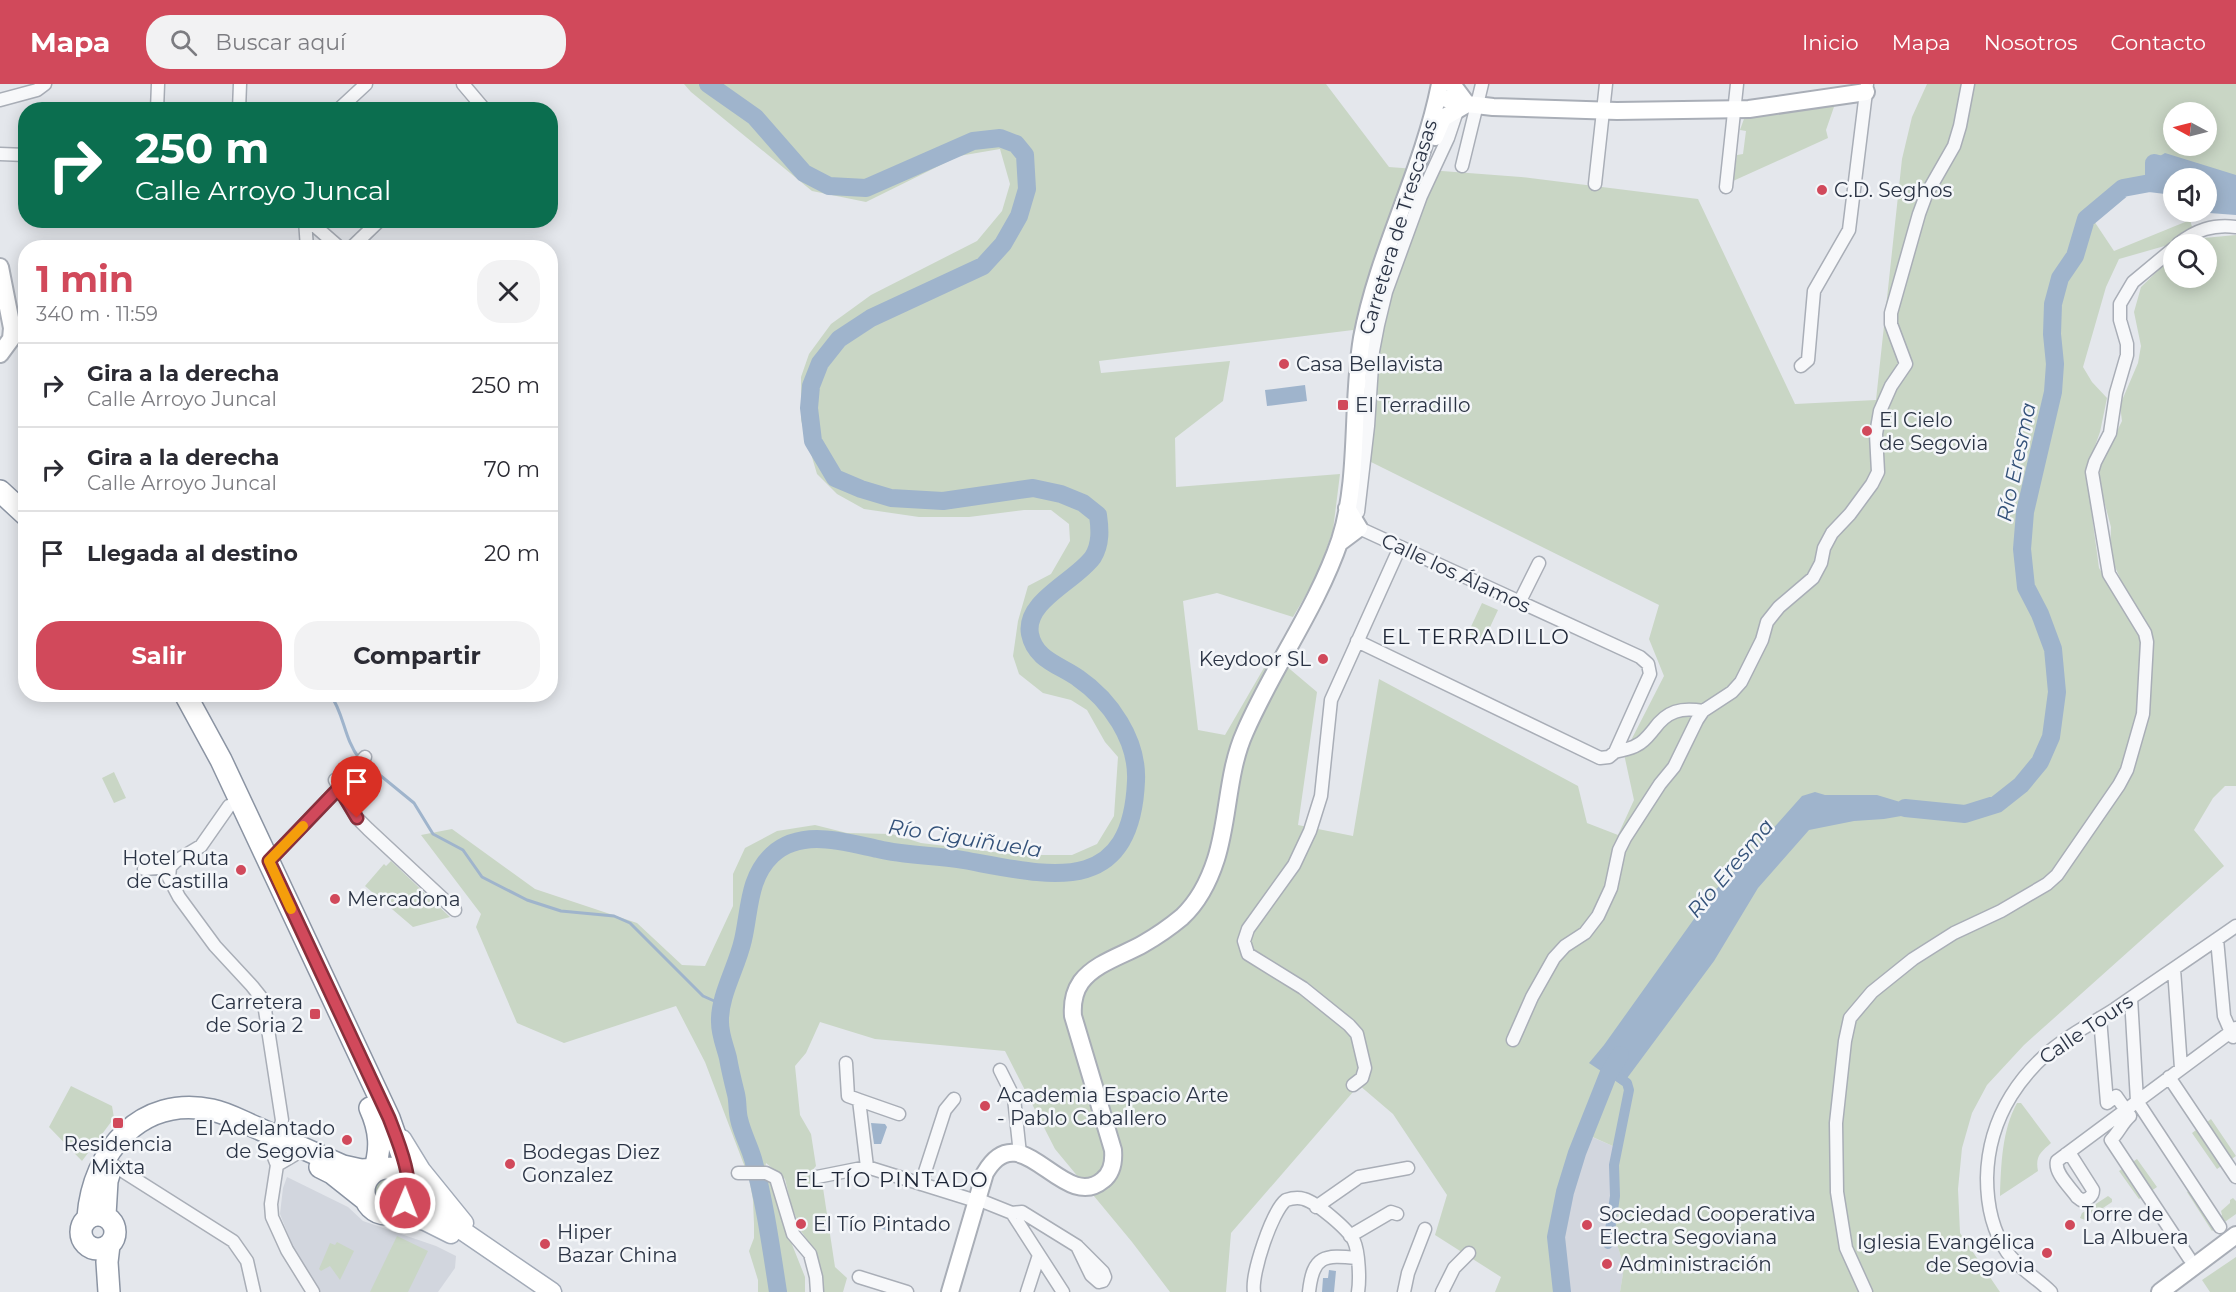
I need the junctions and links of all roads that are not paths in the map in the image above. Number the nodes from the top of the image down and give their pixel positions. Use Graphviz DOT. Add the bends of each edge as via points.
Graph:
graph roads {
  1 [pos="45,84"];
  2 [pos="158,84"];
  3 [pos="240,84"];
  4 [pos="366,84"];
  5 [pos="463,84"];
  6 [pos="1482,84"];
  7 [pos="1606,84"];
  8 [pos="1737,84"];
  9 [pos="1968,84"];
  10 [pos="1457,85"];
  11 [pos="1867,88"];
  12 [pos="1439,91"];
  13 [pos="0,100"];
  14 [pos="157,102"];
  15 [pos="239,102"];
  16 [pos="347,102"];
  17 [pos="478,102"];
  18 [pos="1467,108"];
  19 [pos="1734,110"];
  20 [pos="1602,111"];
  21 [pos="0,154"];
  22 [pos="18,155"];
  23 [pos="1462,166"];
  24 [pos="1416,168"];
  25 [pos="1595,184"];
  26 [pos="1726,187"];
  27 [pos="2236,227"];
  28 [pos="316,228"];
  29 [pos="372,228"];
  30 [pos="2193,234"];
  31 [pos="330,240"];
  32 [pos="359,240"];
  33 [pos="2163,257"];
  34 [pos="0,267"];
  35 [pos="3,295"];
  36 [pos="0,354"];
  37 [pos="1801,366"];
  38 [pos="0,475"];
  39 [pos="0,491"];
  40 [pos="18,491"];
  41 [pos="18,508"];
  42 [pos="1354,516"];
  43 [pos="1339,543"];
  44 [pos="1400,547"];
  45 [pos="1539,562"];
  46 [pos="1519,603"];
  47 [pos="1357,641"];
  48 [pos="174,702"];
  49 [pos="190,702"];
  50 [pos="1703,711"];
  51 [pos="1615,752"];
  52 [pos="365,757"];
  53 [pos="337,784"];
  54 [pos="229,806"];
  55 [pos="269,861"];
  56 [pos="170,867"];
  57 [pos="144,869"];
  58 [pos="455,910"];
  59 [pos="2236,926"];
  60 [pos="2217,939"];
  61 [pos="2174,969"];
  62 [pos="2131,998"];
  63 [pos="2100,1018"];
  64 [pos="2233,1033"];
  65 [pos="1513,1040"];
  66 [pos="846,1063"];
  67 [pos="2181,1068"];
  68 [pos="1000,1070"];
  69 [pos="2169,1077"];
  70 [pos="1353,1085"];
  71 [pos="954,1099"];
  72 [pos="859,1100"];
  73 [pos="2137,1101"];
  74 [pos="2121,1112"];
  75 [pos="899,1114"];
  76 [pos="383,1120"];
  77 [pos="274,1140"];
  78 [pos="1020,1154"];
  79 [pos="2069,1156"];
  80 [pos="285,1160"];
  81 [pos="113,1165"];
  82 [pos="343,1166"];
  83 [pos="867,1167"];
  84 [pos="1408,1168"];
  85 [pos="376,1171"];
  86 [pos="742,1173"];
  87 [pos="817,1177"];
  88 [pos="2236,1178"];
  89 [pos="921,1184"];
  90 [pos="408,1185"];
  91 [pos="366,1200"];
  92 [pos="977,1200"];
  93 [pos="1316,1207"];
  94 [pos="392,1213"];
  95 [pos="1012,1213"];
  96 [pos="1397,1214"];
  97 [pos="97,1216"];
  98 [pos="2220,1227"];
  99 [pos="1425,1229"];
  100 [pos="2236,1235"];
  101 [pos="1350,1236"];
  102 [pos="481,1242"];
  103 [pos="99,1246"];
  104 [pos="1077,1246"];
  105 [pos="1469,1253"];
  106 [pos="1039,1255"];
  107 [pos="1357,1258"];
  108 [pos="2189,1258"];
  109 [pos="859,1277"];
  110 [pos="98,1292"];
  111 [pos="109,1292"];
  112 [pos="254,1292"];
  113 [pos="313,1292"];
  114 [pos="536,1292"];
  115 [pos="552,1292"];
  116 [pos="817,1292"];
  117 [pos="907,1292"];
  118 [pos="950,1292"];
  119 [pos="1027,1292"];
  120 [pos="1063,1292"];
  121 [pos="1254,1292"];
  122 [pos="1309,1292"];
  123 [pos="1358,1292"];
  124 [pos="1404,1292"];
  125 [pos="1442,1292"];
  126 [pos="1866,1292"];
  127 [pos="2051,1292"];
  128 [pos="2160,1292"];
  1 -- 13 [label="street"];
  2 -- 14 [label="street"];
  3 -- 15 [label="street"];
  4 -- 16 [label="street"];
  5 -- 17 [label="street"];
  6 -- 18 [label="street"];
  7 -- 20 [label="street"];
  8 -- 19 [label="street"];
  9 -- 50 [label="street" via="1954,146 1926,195 1891,313 1891,324 1906,364 1880,411 1876,434 1878,472 1832,533 1813,578 1767,622 1741,682"];
  10 -- 18 [label="street"];
  11 -- 19 [label="street"];
  11 -- 37 [label="street" via="1849,230 1814,291 1808,360"];
  12 -- 18 [label="street"];
  12 -- 24 [label="street, Carretera de Trescasas"];
  18 -- 20 [label="street"];
  18 -- 23 [label="street"];
  18 -- 24 [label="street" via="1441,120 1429,152"];
  18 -- 42 [label="street" via="1428,178 1383,303 1373,351 1368,426"];
  19 -- 20 [label="street"];
  19 -- 26 [label="street"];
  20 -- 25 [label="street"];
  21 -- 22 [label="street"];
  24 -- 42 [label="street, Carretera de Trescasas" via="1362,338"];
  27 -- 30 [label="street" via="2215,227"];
  28 -- 31 [label="street"];
  29 -- 32 [label="street"];
  33 -- 126 [label="street" via="2133,282 2120,304 2127,355 2110,433 2092,472 2109,574 2147,642 2143,714 2127,770 2057,875 2037,891 1954,933 1913,959 1872,992 1850,1018 1836,1123 1837,1192 1846,1248"];
  34 -- 35 [label="street"];
  35 -- 36 [label="street" via="12,334"];
  38 -- 40 [label="highway"];
  39 -- 41 [label="highway"];
  42 -- 43 [label="street"];
  42 -- 43 [label="street, Carretera de Trescasas"];
  42 -- 44 [label="street, Calle los Álamos"];
  43 -- 78 [label="street, Carretera de Trescasas" via="1316,597 1244,733 1218,850 1204,888 1192,906 1168,928 1091,972 1076,991 1073,1016 1113,1150 1110,1171 1096,1185 1076,1187 1033,1158"];
  44 -- 46 [label="street, Calle los Álamos"];
  44 -- 47 [label="street"];
  45 -- 46 [label="street"];
  46 -- 51 [label="street, Calle los Álamos" via="1648,664 1649,678"];
  47 -- 51 [label="street" via="1595,756 1609,757"];
  47 -- 70 [label="street" via="1330,700 1321,796 1310,831 1294,866 1248,929 1244,941 1253,958 1304,988 1352,1028 1365,1068 1362,1078"];
  48 -- 54 [label="highway"];
  49 -- 55 [label="highway"];
  50 -- 51 [label="street" via="1689,708 1669,713 1647,738"];
  50 -- 65 [label="street" via="1674,767 1625,838 1611,888 1598,916 1585,933 1554,958"];
  52 -- 53 [label="street"];
  53 -- 55 [label="street"];
  53 -- 58 [label="street" via="368,830"];
  54 -- 56 [label="street" via="201,846"];
  54 -- 76 [label="highway"];
  55 -- 76 [label="highway"];
  56 -- 57 [label="street"];
  56 -- 77 [label="street" via="169,878 179,897 214,946 260,996 282,1120"];
  59 -- 60 [label="street, Calle Tours"];
  60 -- 61 [label="street, Calle Tours"];
  60 -- 64 [label="street" via="2223,1016"];
  61 -- 62 [label="street, Calle Tours"];
  61 -- 67 [label="street"];
  62 -- 63 [label="street, Calle Tours"];
  62 -- 73 [label="street"];
  63 -- 74 [label="street" via="2107,1103 2116,1096"];
  63 -- 127 [label="street, Calle Tours" via="2032,1066 2008,1098 1996,1128 1988,1170 1988,1202 1996,1230 2009,1254"];
  64 -- 67 [label="street"];
  66 -- 72 [label="street" via="848,1096"];
  67 -- 69 [label="street"];
  68 -- 78 [label="street" via="1014,1098"];
  69 -- 73 [label="street"];
  69 -- 88 [label="street"];
  71 -- 89 [label="street" via="945,1110"];
  72 -- 75 [label="street"];
  72 -- 83 [label="street"];
  73 -- 74 [label="street"];
  73 -- 98 [label="street"];
  74 -- 79 [label="street"];
  74 -- 108 [label="street" via="2130,1116 2111,1140"];
  76 -- 82 [label="highway" via="370,1147"];
  76 -- 85 [label="highway"];
  76 -- 90 [label="highway" via="402,1155"];
  76 -- 102 [label="main road"];
  77 -- 80 [label="highway"];
  77 -- 81 [label="highway" via="212,1120 181,1119 145,1131 124,1148"];
  77 -- 82 [label="highway"];
  77 -- 97 [label="highway" via="213,1110 188,1107 150,1116 126,1131 108,1153 95,1179"];
  78 -- 92 [label="street" via="1007,1155 992,1163"];
  80 -- 91 [label="highway" via="332,1173"];
  80 -- 113 [label="street" via="271,1204 272,1217"];
  81 -- 97 [label="highway"];
  81 -- 112 [label="street" via="233,1241 247,1261"];
  82 -- 85 [label="highway"];
  83 -- 87 [label="street"];
  83 -- 89 [label="street"];
  84 -- 93 [label="street" via="1359,1177"];
  85 -- 90 [label="highway" via="395,1170"];
  85 -- 91 [label="highway" via="365,1185"];
  86 -- 116 [label="street" via="766,1173 776,1178 793,1234 810,1254"];
  89 -- 92 [label="street"];
  90 -- 94 [label="highway" via="405,1203"];
  90 -- 102 [label="main road" via="432,1208"];
  91 -- 94 [label="highway" via="375,1210"];
  92 -- 95 [label="street"];
  92 -- 118 [label="street"];
  93 -- 101 [label="street"];
  93 -- 121 [label="street" via="1298,1198 1286,1200 1280,1206 1254,1276"];
  94 -- 114 [label="main road" via="425,1221 449,1233"];
  95 -- 104 [label="street" via="1022,1212"];
  95 -- 106 [label="street"];
  96 -- 101 [label="street" via="1391,1212"];
  97 -- 103 [label="highway" via="84,1222 81,1233 82,1238"];
  97 -- 103 [label="highway" via="113,1222 115,1227 115,1237"];
  99 -- 124 [label="street"];
  100 -- 128 [label="street"];
  101 -- 107 [label="street"];
  102 -- 115 [label="main road"];
  103 -- 110 [label="highway"];
  103 -- 111 [label="highway" via="107,1262"];
  105 -- 125 [label="street" via="1454,1268"];
  106 -- 119 [label="street"];
  106 -- 120 [label="street"];
  107 -- 122 [label="street" via="1322,1259 1314,1267"];
  107 -- 123 [label="street"];
  109 -- 117 [label="street"];
}
